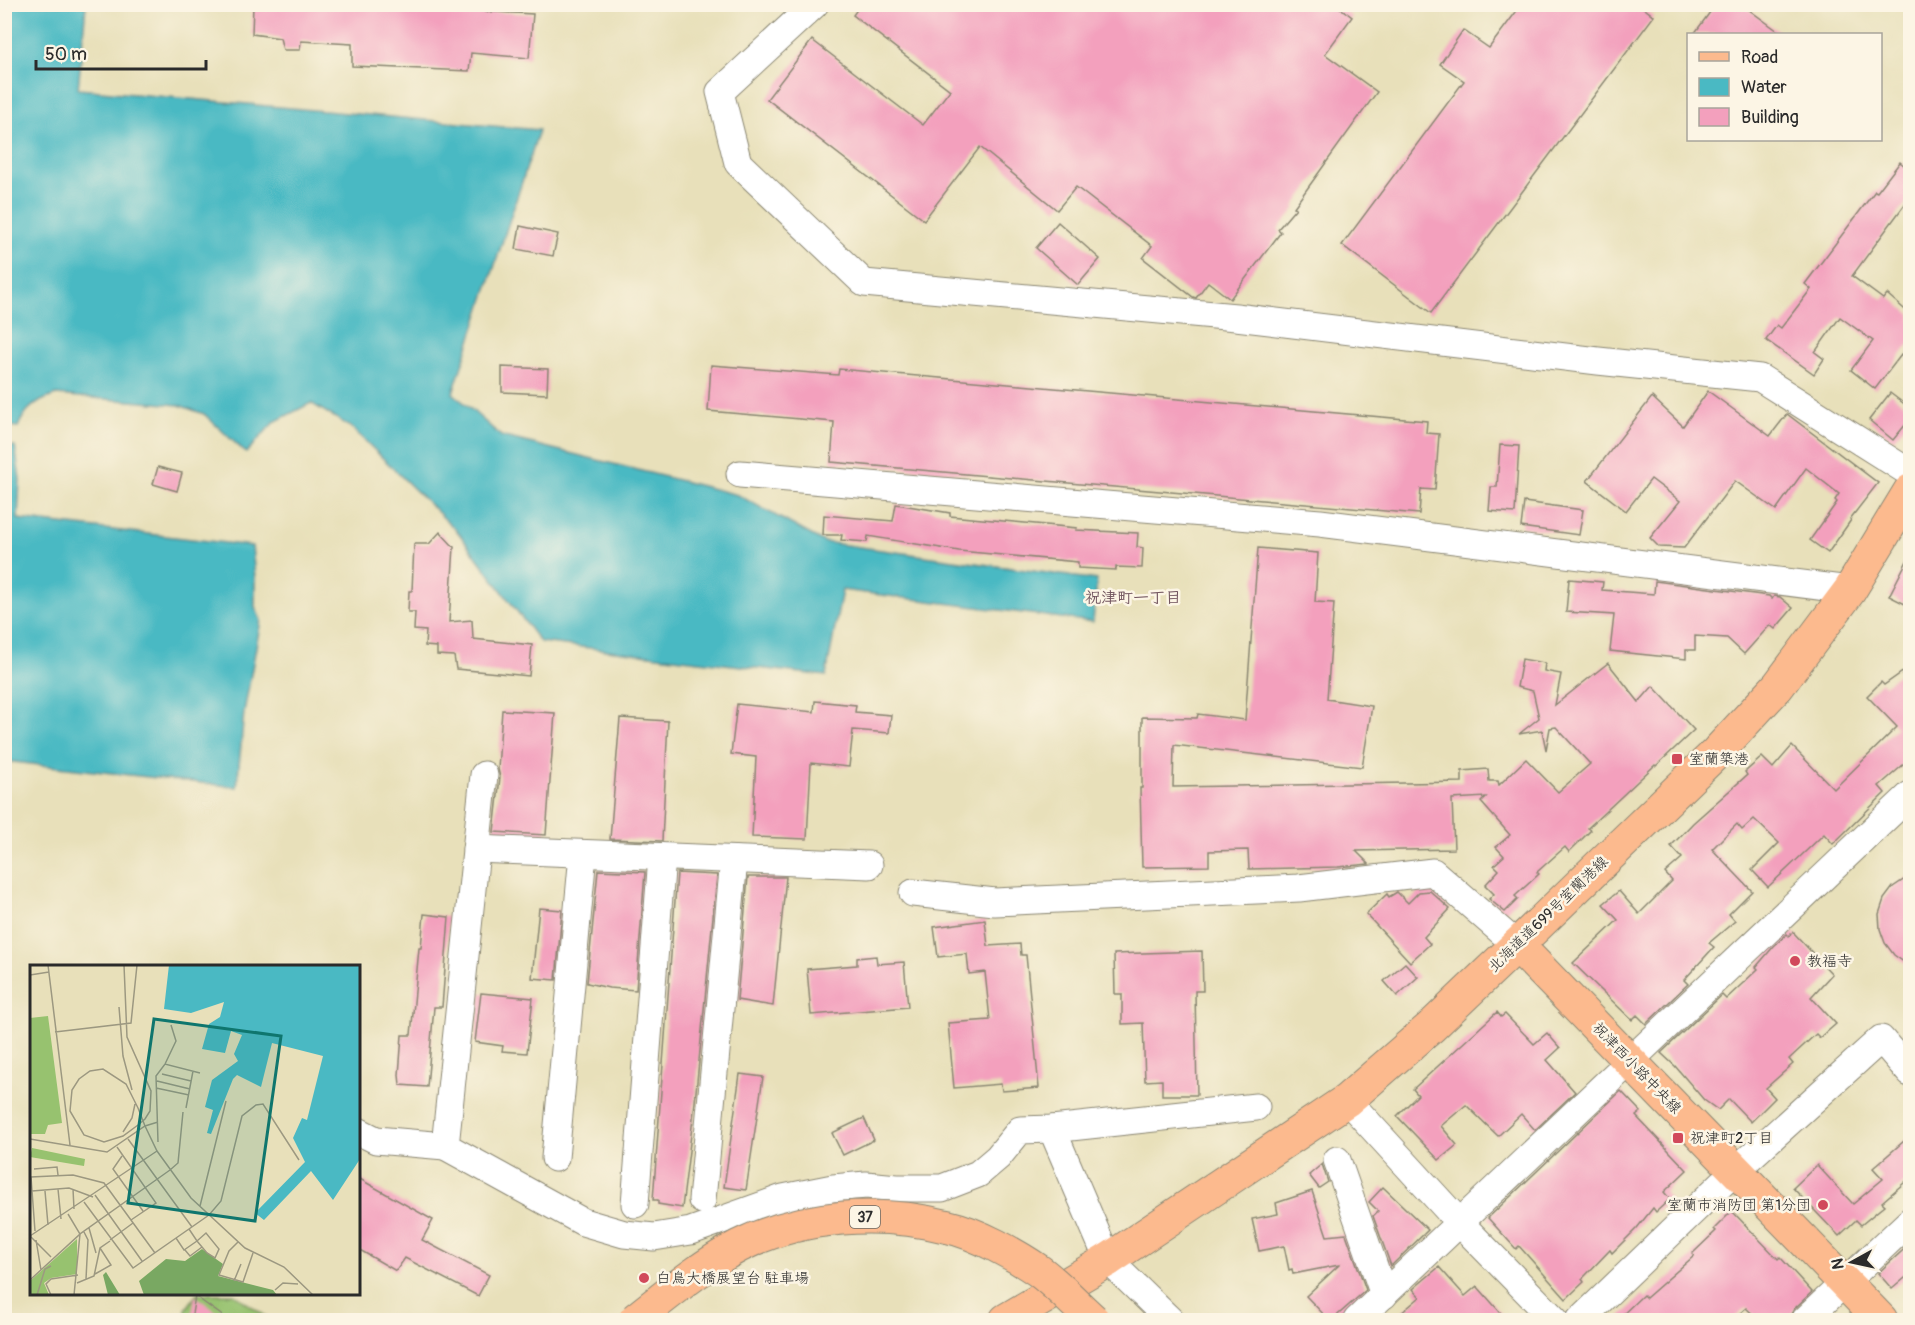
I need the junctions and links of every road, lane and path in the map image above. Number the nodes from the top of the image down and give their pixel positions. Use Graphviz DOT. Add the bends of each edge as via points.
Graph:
graph roads {
  1 [pos="815,4"];
  2 [pos="1911,473"];
  3 [pos="740,474"];
  4 [pos="1911,491"];
  5 [pos="1850,590"];
  6 [pos="484,775"];
  7 [pos="1911,795"];
  8 [pos="476,849"];
  9 [pos="583,854"];
  10 [pos="662,857"];
  11 [pos="734,860"];
  12 [pos="869,865"];
  13 [pos="913,893"];
  14 [pos="1517,945"];
  15 [pos="1632,1062"];
  16 [pos="1911,1073"];
  17 [pos="1347,1100"];
  18 [pos="1256,1107"];
  19 [pos="1052,1129"];
  20 [pos="360,1132"];
  21 [pos="445,1146"];
  22 [pos="555,1158"];
  23 [pos="1337,1160"];
  24 [pos="1736,1170"];
  25 [pos="702,1200"];
  26 [pos="635,1204"];
  27 [pos="1911,1221"];
  28 [pos="1459,1222"];
  29 [pos="1108,1260"];
  30 [pos="1845,1282"];
  31 [pos="1384,1295"];
  32 [pos="635,1320"];
  33 [pos="1006,1320"];
  34 [pos="1023,1320"];
  35 [pos="1093,1320"];
  36 [pos="1170,1320"];
  37 [pos="1357,1320"];
  38 [pos="1556,1320"];
  39 [pos="1580,1320"];
  40 [pos="1805,1320"];
  41 [pos="1881,1320"];
  1 -- 2 [label="street" via="720,92 738,163 864,283 1236,317 1760,378"];
  3 -- 5 [label="street" via="1320,523"];
  4 -- 5 [label="main road, 北海道道699号室蘭港線"];
  5 -- 14 [label="main road, 北海道道699号室蘭港線" via="1778,686 1725,743"];
  6 -- 8 [label="street"];
  7 -- 15 [label="street"];
  8 -- 9 [label="street"];
  8 -- 21 [label="street"];
  9 -- 10 [label="street"];
  9 -- 22 [label="street"];
  10 -- 11 [label="street"];
  10 -- 26 [label="street"];
  11 -- 12 [label="street"];
  11 -- 25 [label="street"];
  13 -- 14 [label="street" via="995,902 1299,888 1433,872"];
  14 -- 15 [label="main road, 祝津西小路中央線"];
  14 -- 17 [label="main road, 北海道道699号室蘭港線"];
  15 -- 24 [label="main road, 祝津西小路中央線"];
  15 -- 28 [label="street"];
  16 -- 24 [label="street" via="1881,1039"];
  17 -- 28 [label="street"];
  17 -- 29 [label="main road, 北海道道699号室蘭港線"];
  18 -- 19 [label="street"];
  19 -- 21 [label="street" via="1020,1130 978,1174 942,1188 866,1185 783,1198 654,1247 583,1222"];
  19 -- 29 [label="street"];
  20 -- 21 [label="street" via="376,1140"];
  23 -- 31 [label="street"];
  24 -- 30 [label="main road, 祝津西小路中央線"];
  24 -- 39 [label="street"];
  27 -- 30 [label="street"];
  28 -- 31 [label="street"];
  28 -- 38 [label="street"];
  29 -- 33 [label="main road"];
  29 -- 34 [label="main road"];
  29 -- 36 [label="street"];
  30 -- 40 [label="street"];
  30 -- 41 [label="main road, 祝津西小路中央線"];
  31 -- 37 [label="street"];
  32 -- 35 [label="main road, 37, bridge" via="689,1277 740,1246 817,1220 880,1217 951,1227 998,1247 1040,1272"];
}
